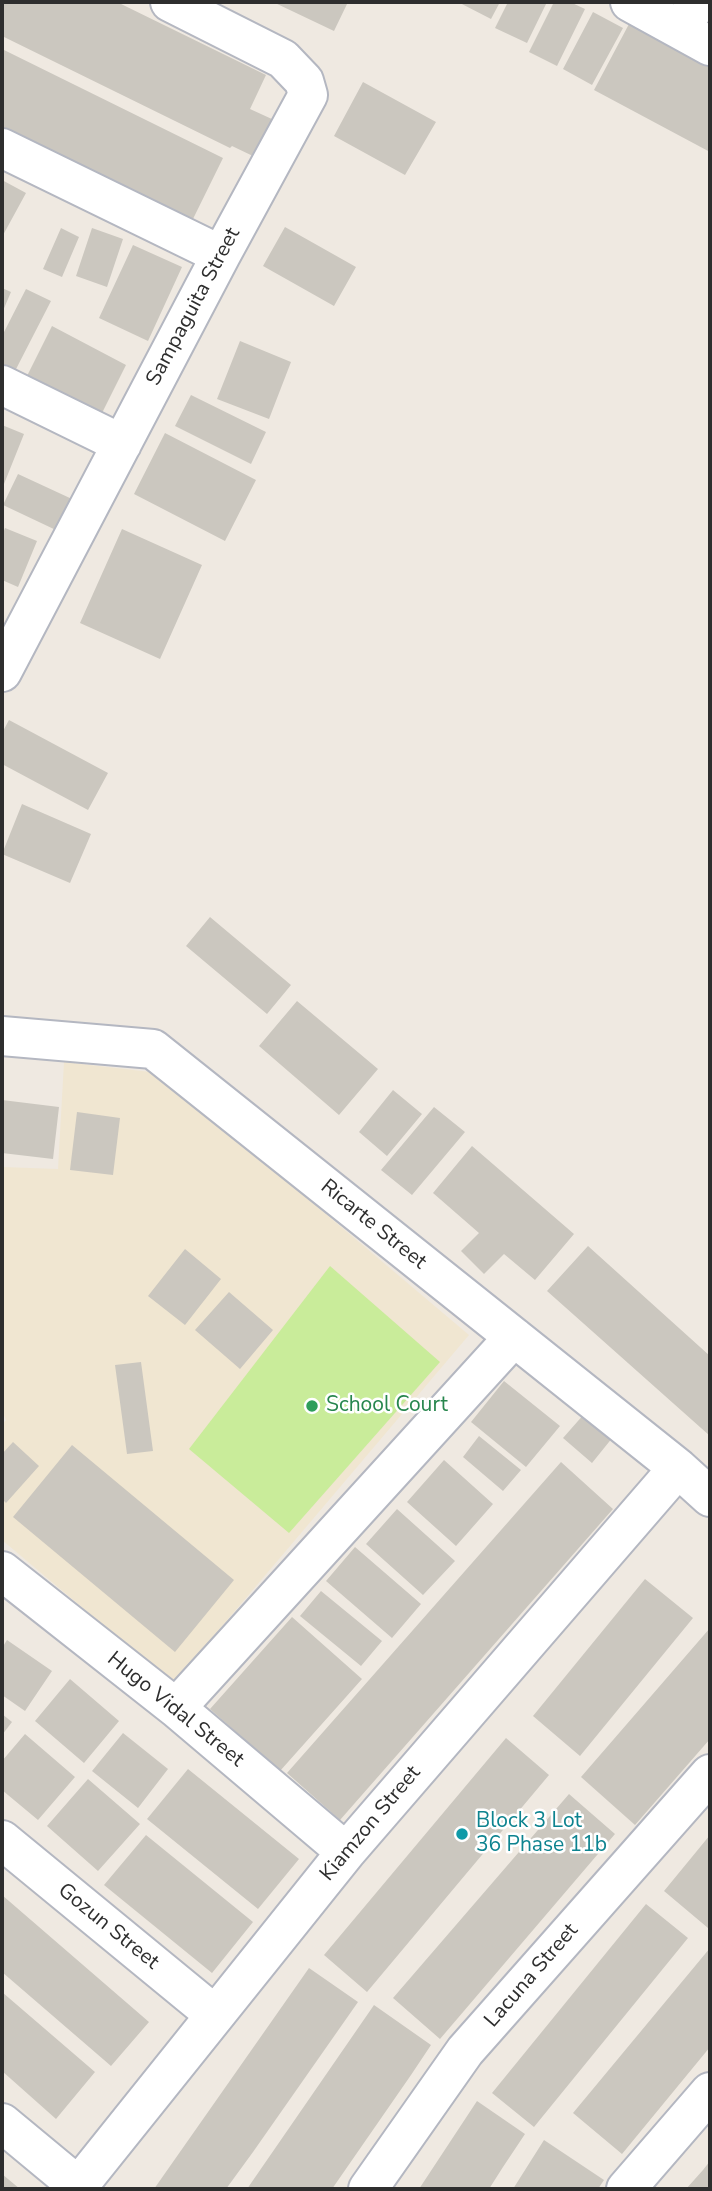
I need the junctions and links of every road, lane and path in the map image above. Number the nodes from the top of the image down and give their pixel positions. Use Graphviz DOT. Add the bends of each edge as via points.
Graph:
graph roads {
  1 [pos="170,2"];
  2 [pos="630,2"];
  3 [pos="696,26"];
  4 [pos="2,148"];
  5 [pos="221,255"];
  6 [pos="2,385"];
  7 [pos="122,444"];
  8 [pos="7,647"];
  9 [pos="2,1036"];
  10 [pos="514,1338"];
  11 [pos="678,1468"];
  12 [pos="710,1497"];
  13 [pos="2,1571"];
  14 [pos="176,1708"];
  15 [pos="710,1774"];
  16 [pos="2,1840"];
  17 [pos="346,1852"];
  18 [pos="215,2015"];
  19 [pos="710,2091"];
  20 [pos="2,2123"];
  21 [pos="77,2188"];
  22 [pos="368,2189"];
  23 [pos="626,2189"];
  1 -- 5 [label="street, Sampaguita Street" via="283,60 304,81 308,96"];
  2 -- 3 [label="street"];
  4 -- 5 [label="street"];
  5 -- 7 [label="street, Sampaguita Street"];
  6 -- 7 [label="street"];
  7 -- 8 [label="street, Sampaguita Street"];
  9 -- 10 [label="street, Ricarte Street" via="153,1049"];
  10 -- 11 [label="street, Ricarte Street"];
  10 -- 14 [label="street"];
  11 -- 12 [label="street, Ricarte Street"];
  11 -- 17 [label="street, Kiamzon Street"];
  13 -- 14 [label="street, Hugo Vidal Street"];
  14 -- 17 [label="street, Hugo Vidal Street"];
  15 -- 22 [label="street, Lacuna Street" via="465,2051"];
  16 -- 18 [label="street, Gozun Street"];
  17 -- 18 [label="street, Kiamzon Street"];
  18 -- 21 [label="street, Kiamzon Street"];
  19 -- 23 [label="street"];
  20 -- 21 [label="street"];
}
